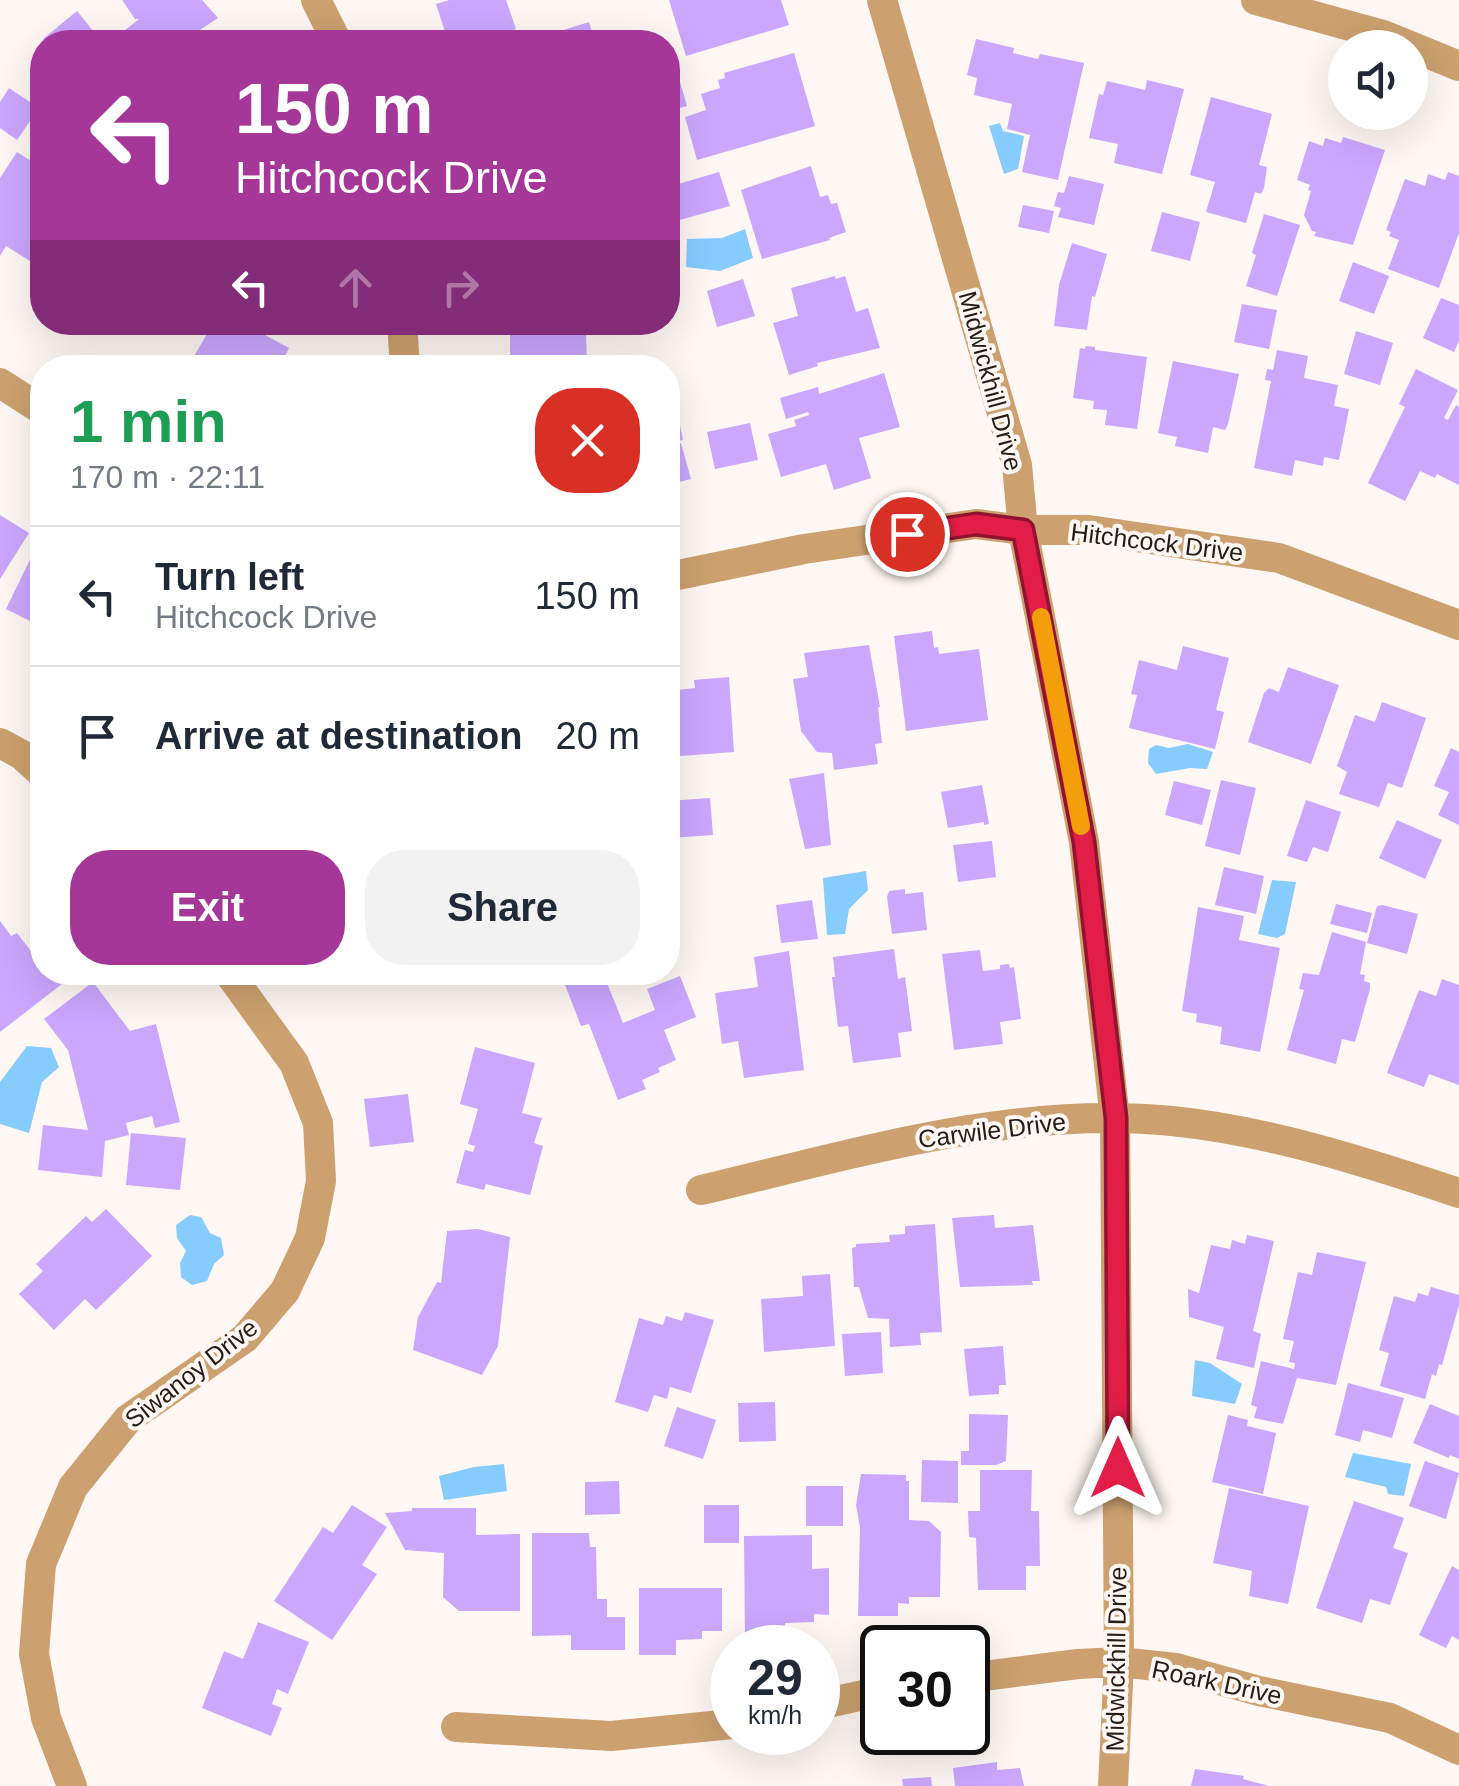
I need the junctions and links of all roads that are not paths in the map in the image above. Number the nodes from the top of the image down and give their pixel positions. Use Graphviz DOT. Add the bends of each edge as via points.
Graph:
graph roads {
  1 [pos="316,0"];
  2 [pos="882,0"];
  3 [pos="1256,0"];
  4 [pos="331,30"];
  5 [pos="1459,66"];
  6 [pos="0,383"];
  7 [pos="30,402"];
  8 [pos="1023,530"];
  9 [pos="680,575"];
  10 [pos="1459,624"];
  11 [pos="0,743"];
  12 [pos="30,762"];
  13 [pos="237,985"];
  14 [pos="1116,1118"];
  15 [pos="702,1190"];
  16 [pos="1459,1193"];
  17 [pos="1118,1662"];
  18 [pos="990,1675"];
  19 [pos="710,1726"];
  20 [pos="456,1727"];
  21 [pos="1459,1750"];
  22 [pos="72,1786"];
  23 [pos="1113,1786"];
  1 -- 4 [label="street"];
  2 -- 8 [label="street, Midwickhill Drive" via="1017,466"];
  3 -- 5 [label="street" via="1382,35"];
  6 -- 7 [label="street"];
  8 -- 9 [label="street, Hitchcock Drive" via="976,524"];
  8 -- 10 [label="street, Hitchcock Drive" via="1089,530 1279,558"];
  8 -- 14 [label="street, Midwickhill Drive" via="1084,842"];
  11 -- 12 [label="street"];
  13 -- 22 [label="street, Siwanoy Drive" via="294,1063 318,1123 322,1181 310,1238 285,1291 246,1338 128,1419 72,1487 41,1564 34,1654 46,1718"];
  14 -- 15 [label="street, Carwile Drive" via="922,1138"];
  14 -- 16 [label="street, Carwile Drive" via="1176,1121 1352,1158"];
  14 -- 17 [label="street, Midwickhill Drive"];
  17 -- 18 [label="street, Roark Drive"];
  17 -- 21 [label="street, Roark Drive" via="1176,1668 1390,1718"];
  17 -- 23 [label="street, Midwickhill Drive"];
  19 -- 20 [label="street" via="612,1736"];
}
